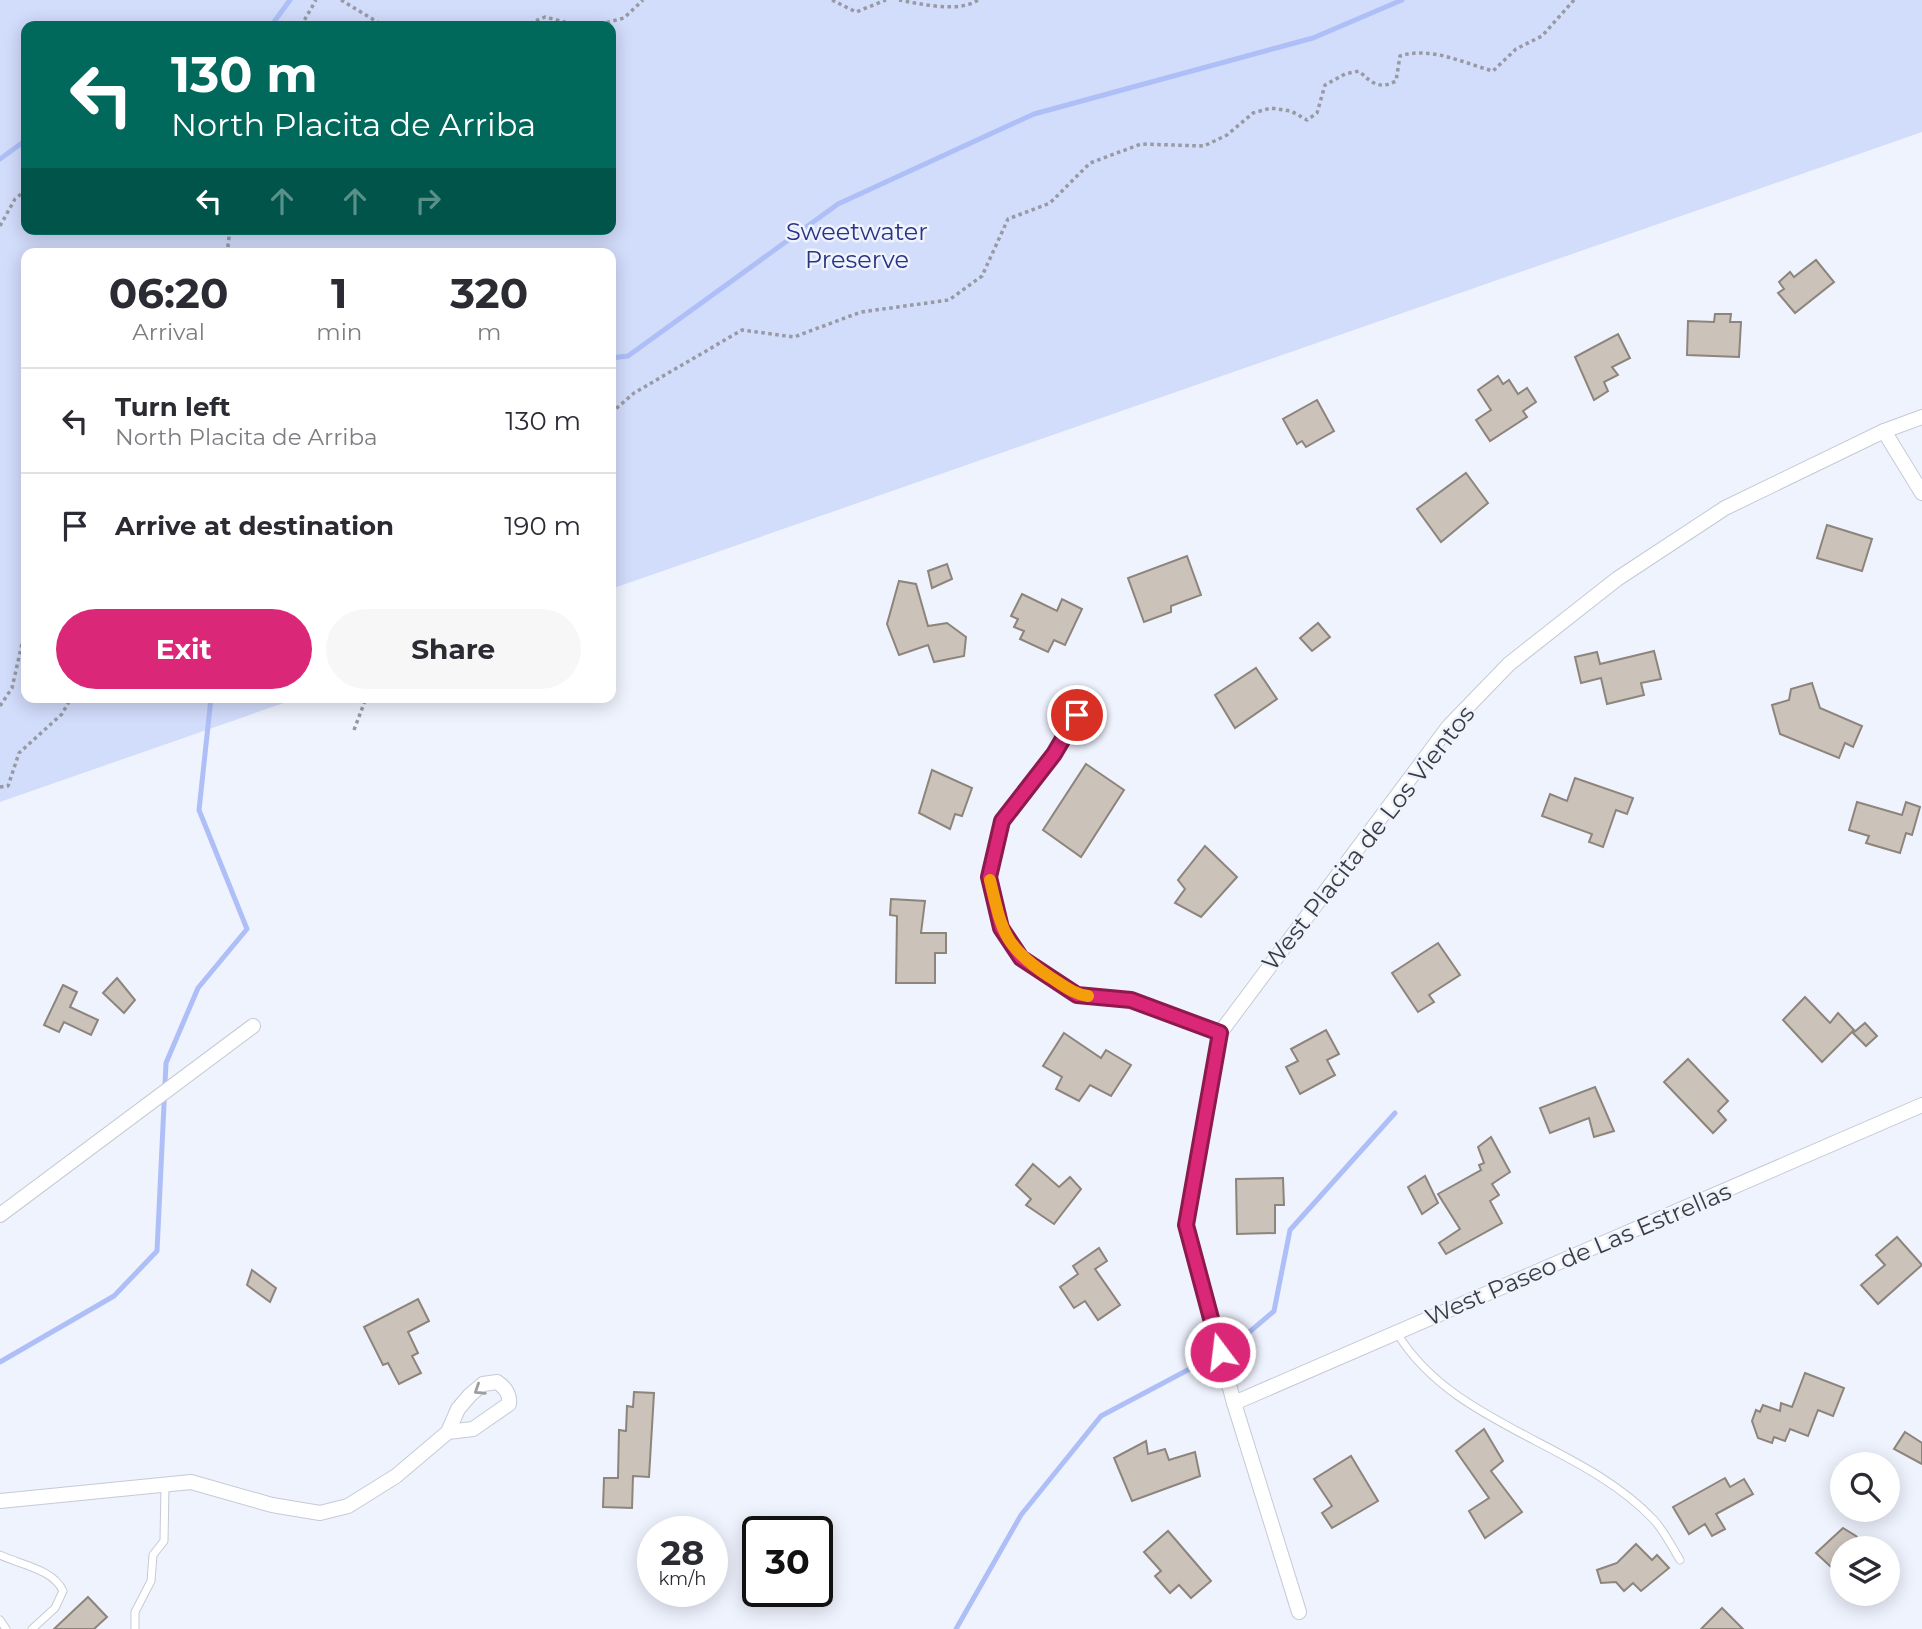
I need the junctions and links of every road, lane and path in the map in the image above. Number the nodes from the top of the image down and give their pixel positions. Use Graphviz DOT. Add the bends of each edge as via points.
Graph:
graph roads {
  1 [pos="316,0"];
  2 [pos="341,0"];
  3 [pos="643,0"];
  4 [pos="832,0"];
  5 [pos="886,0"];
  6 [pos="899,0"];
  7 [pos="978,0"];
  8 [pos="1574,0"];
  9 [pos="304,21"];
  10 [pos="376,21"];
  11 [pos="537,21"];
  12 [pos="558,21"];
  13 [pos="612,21"];
  14 [pos="21,194"];
  15 [pos="0,226"];
  16 [pos="616,409"];
  17 [pos="1922,417"];
  18 [pos="1884,431"];
  19 [pos="1922,493"];
  20 [pos="21,648"];
  21 [pos="68,703"];
  22 [pos="364,703"];
  23 [pos="0,706"];
  24 [pos="1077,715"];
  25 [pos="354,730"];
  26 [pos="0,787"];
  27 [pos="253,1026"];
  28 [pos="1220,1033"];
  29 [pos="1922,1105"];
  30 [pos="0,1215"];
  31 [pos="1397,1333"];
  32 [pos="1234,1403"];
  33 [pos="448,1432"];
  34 [pos="165,1485"];
  35 [pos="0,1501"];
  36 [pos="0,1555"];
  37 [pos="1680,1560"];
  38 [pos="1299,1612"];
  39 [pos="0,1620"];
  40 [pos="6,1629"];
  41 [pos="32,1629"];
  42 [pos="135,1629"];
  1 -- 9 [label="path"];
  2 -- 10 [label="path"];
  3 -- 13 [label="path" via="624,18"];
  4 -- 5 [label="path" via="856,12"];
  6 -- 7 [label="path" via="971,5"];
  8 -- 16 [label="path" via="1542,36 1516,49 1493,71 1450,56 1416,51 1400,55 1396,81 1386,87 1374,85 1359,71 1325,85 1317,113 1307,120 1271,108 1253,113 1227,135 1204,146 1141,144 1090,163 1050,202 1008,219 982,276 949,300 861,312 794,337 742,330 634,393"];
  11 -- 12 [label="path"];
  14 -- 15 [label="path"];
  17 -- 18 [label="street, West Placita de Los Vientos"];
  18 -- 19 [label="street"];
  18 -- 28 [label="street, West Placita de Los Vientos" via="1725,508 1617,579 1509,664 1449,726"];
  20 -- 23 [label="path" via="12,688"];
  21 -- 26 [label="path" via="19,753 8,786"];
  22 -- 25 [label="path"];
  24 -- 28 [label="street" via="1054,754 1002,821 989,877 1001,928 1021,958 1077,995 1131,1000"];
  27 -- 30 [label="street"];
  28 -- 32 [label="street" via="1186,1225"];
  29 -- 31 [label="street, West Paseo de Las Estrellas"];
  31 -- 32 [label="street, West Paseo de Las Estrellas"];
  31 -- 37 [label="lane" via="1427,1371 1476,1406 1624,1493 1655,1521"];
  32 -- 38 [label="street"];
  33 -- 34 [label="street" via="367,1494 348,1506 320,1513 191,1482"];
  34 -- 35 [label="street"];
  34 -- 42 [label="lane" via="163,1541 153,1555 151,1581 135,1612"];
  36 -- 41 [label="lane" via="50,1575 63,1591 55,1608"];
  39 -- 40 [label="lane"];
}
